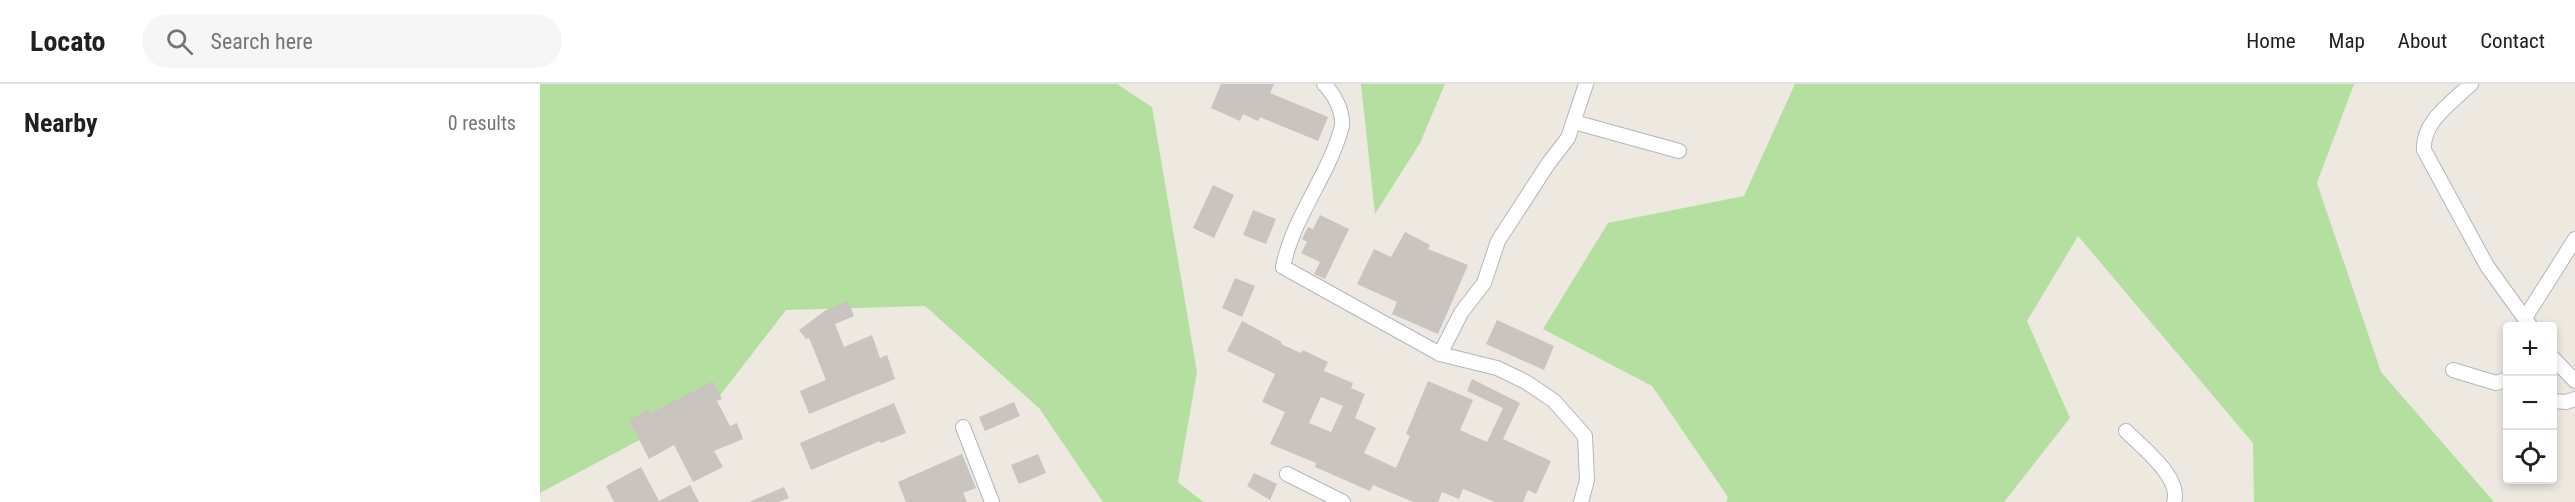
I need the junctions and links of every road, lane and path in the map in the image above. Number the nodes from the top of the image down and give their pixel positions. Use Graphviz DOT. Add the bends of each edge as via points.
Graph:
graph roads {
  1 [pos="1324,84"];
  2 [pos="1586,84"];
  3 [pos="2471,84"];
  4 [pos="1574,122"];
  5 [pos="1679,151"];
  6 [pos="2575,239"];
  7 [pos="2528,322"];
  8 [pos="1440,354"];
  9 [pos="2557,361"];
  10 [pos="2453,370"];
  11 [pos="2503,381"];
  12 [pos="2575,381"];
  13 [pos="2575,399"];
  14 [pos="2557,401"];
  15 [pos="963,427"];
  16 [pos="2126,431"];
  17 [pos="1287,474"];
  18 [pos="992,502"];
  19 [pos="1343,502"];
  20 [pos="1581,502"];
  21 [pos="2174,502"];
  1 -- 8 [label="street" via="1336,100 1342,126 1288,242 1283,267"];
  2 -- 4 [label="street"];
  3 -- 7 [label="street" via="2434,120 2423,139 2424,150 2487,266"];
  4 -- 5 [label="street"];
  4 -- 8 [label="street" via="1560,150 1498,241 1484,283 1461,313"];
  6 -- 7 [label="street"];
  8 -- 20 [label="street" via="1497,368 1526,382 1554,401 1580,428 1587,448 1587,480"];
  9 -- 12 [label="street"];
  10 -- 11 [label="street" via="2496,383"];
  13 -- 14 [label="street"];
  15 -- 18 [label="street"];
  16 -- 21 [label="street" via="2173,480"];
  17 -- 19 [label="street"];
}
